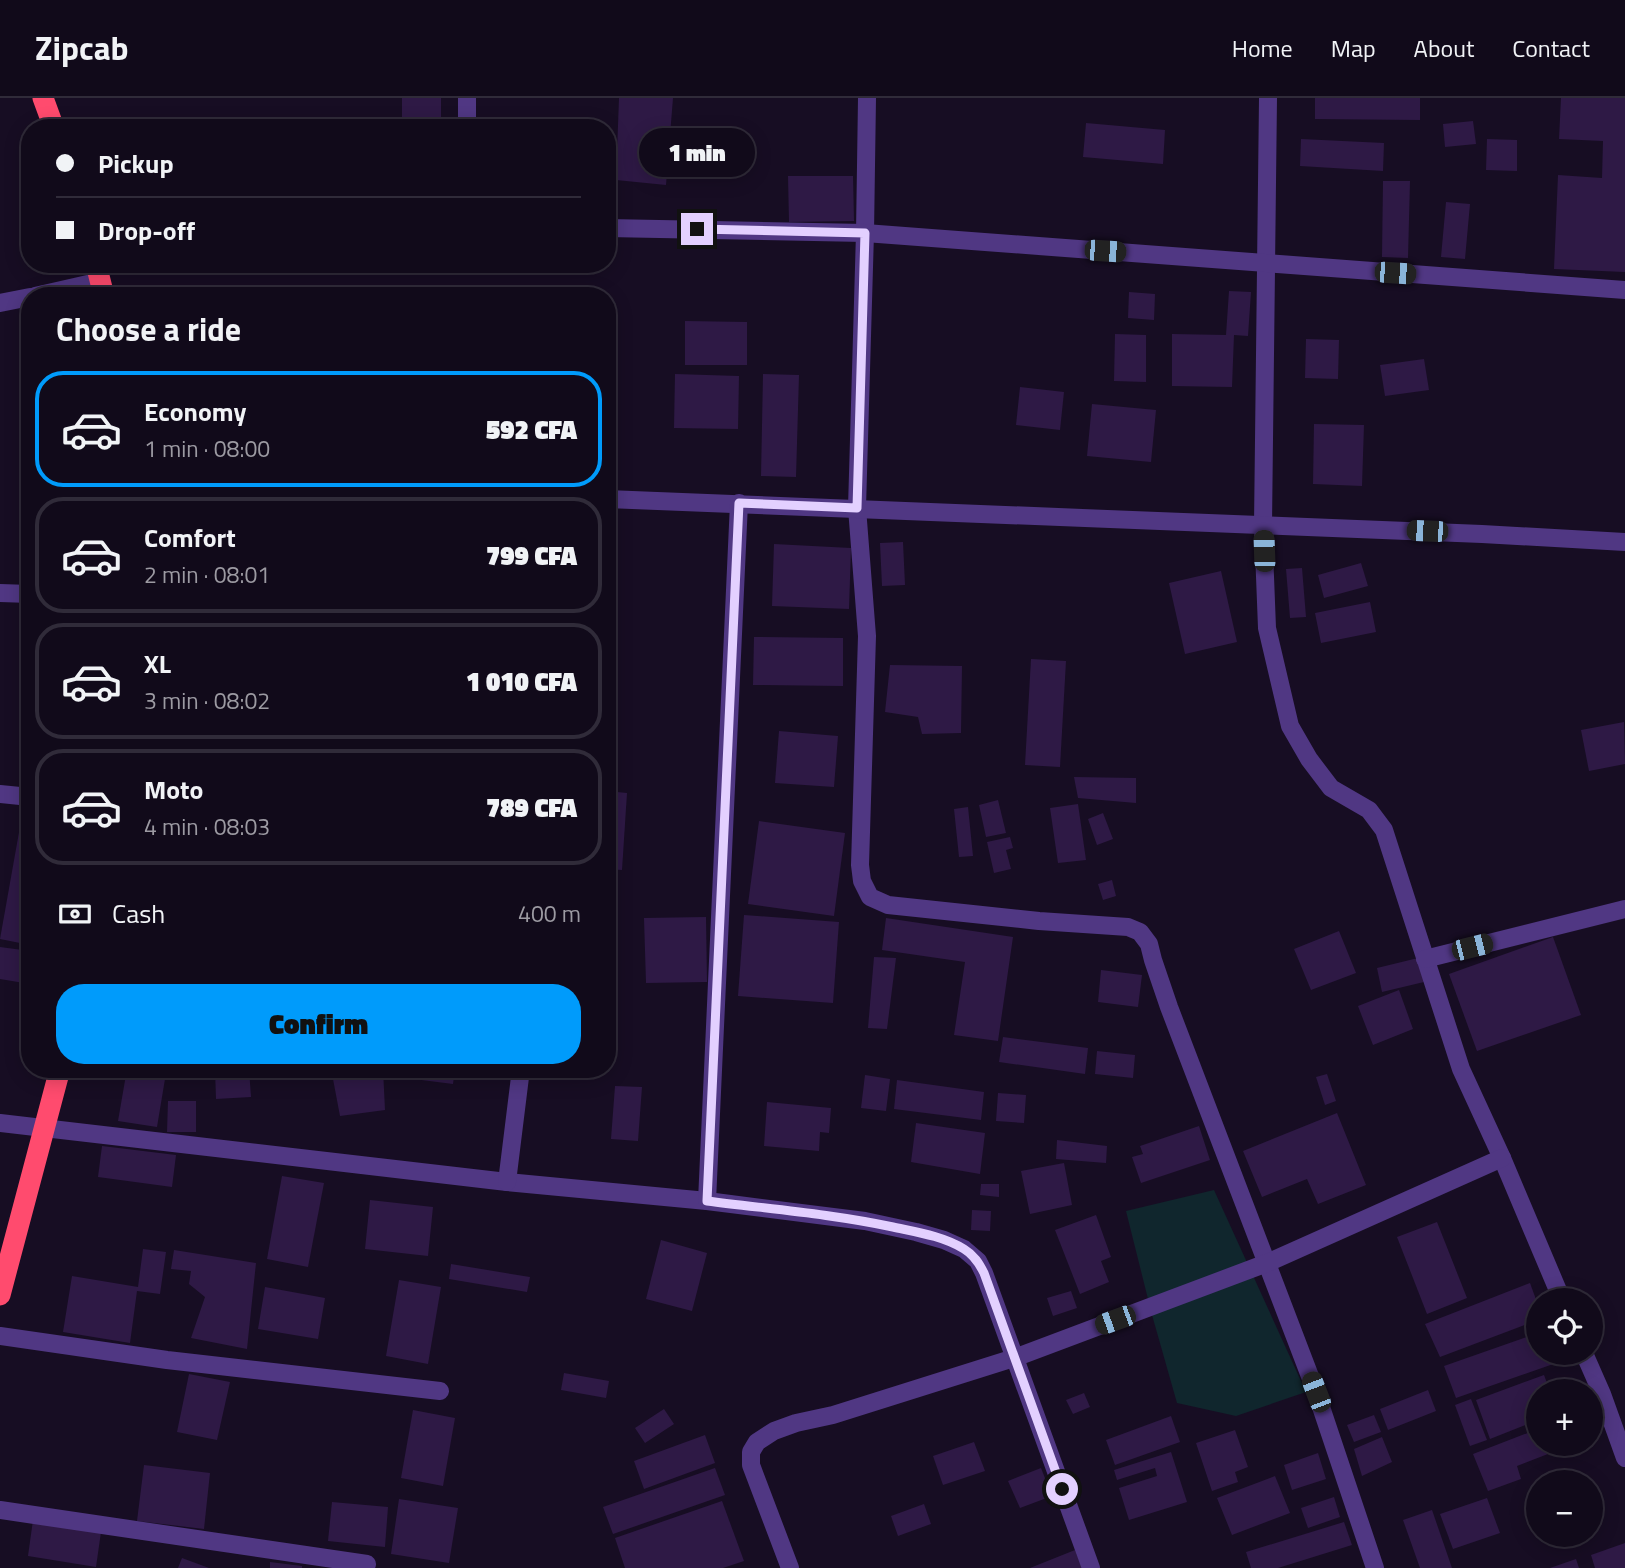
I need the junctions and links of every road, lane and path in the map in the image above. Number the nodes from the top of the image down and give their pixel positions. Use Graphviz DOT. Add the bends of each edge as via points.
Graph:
graph roads {
  1 [pos="43,98"];
  2 [pos="467,98"];
  3 [pos="867,98"];
  4 [pos="1268,98"];
  5 [pos="51,119"];
  6 [pos="467,119"];
  7 [pos="616,228"];
  8 [pos="865,233"];
  9 [pos="1265,263"];
  10 [pos="101,280"];
  11 [pos="72,287"];
  12 [pos="1625,290"];
  13 [pos="21,299"];
  14 [pos="0,303"];
  15 [pos="616,499"];
  16 [pos="739,503"];
  17 [pos="857,508"];
  18 [pos="1263,525"];
  19 [pos="1625,541"];
  20 [pos="0,593"];
  21 [pos="21,594"];
  22 [pos="0,794"];
  23 [pos="21,796"];
  24 [pos="1625,909"];
  25 [pos="1425,959"];
  26 [pos="58,1078"];
  27 [pos="520,1078"];
  28 [pos="0,1123"];
  29 [pos="44,1128"];
  30 [pos="1502,1158"];
  31 [pos="507,1182"];
  32 [pos="707,1201"];
  33 [pos="1267,1263"];
  34 [pos="1557,1288"];
  35 [pos="0,1295"];
  36 [pos="0,1336"];
  37 [pos="1014,1358"];
  38 [pos="1589,1365"];
  39 [pos="440,1391"];
  40 [pos="1625,1458"];
  41 [pos="0,1510"];
  42 [pos="367,1564"];
  43 [pos="790,1568"];
  44 [pos="1091,1568"];
  45 [pos="1375,1568"];
  1 -- 5 [label="highway"];
  2 -- 6 [label="street"];
  3 -- 8 [label="street"];
  4 -- 9 [label="street"];
  7 -- 8 [label="street"];
  8 -- 9 [label="street"];
  8 -- 17 [label="street"];
  9 -- 12 [label="street"];
  9 -- 18 [label="street"];
  10 -- 11 [label="street"];
  13 -- 14 [label="street"];
  15 -- 16 [label="street"];
  16 -- 17 [label="street"];
  16 -- 32 [label="street"];
  17 -- 18 [label="street"];
  17 -- 33 [label="street" via="867,636 860,865 870,897 888,905 1128,927 1140,932 1149,944"];
  18 -- 19 [label="street"];
  18 -- 25 [label="street" via="1267,628 1290,726 1332,788 1369,810 1384,830"];
  20 -- 21 [label="street"];
  22 -- 23 [label="street"];
  24 -- 25 [label="street"];
  25 -- 30 [label="street" via="1461,1069"];
  26 -- 29 [label="highway"];
  27 -- 31 [label="street"];
  28 -- 29 [label="street"];
  29 -- 31 [label="street"];
  29 -- 35 [label="highway"];
  30 -- 33 [label="street"];
  30 -- 34 [label="street"];
  31 -- 32 [label="street"];
  32 -- 37 [label="street" via="865,1221 964,1249 984,1273"];
  33 -- 37 [label="street"];
  33 -- 45 [label="street"];
  36 -- 39 [label="street"];
  37 -- 43 [label="street" via="796,1423 757,1442 751,1465"];
  37 -- 44 [label="street"];
  38 -- 40 [label="street"];
  41 -- 42 [label="street"];
}
